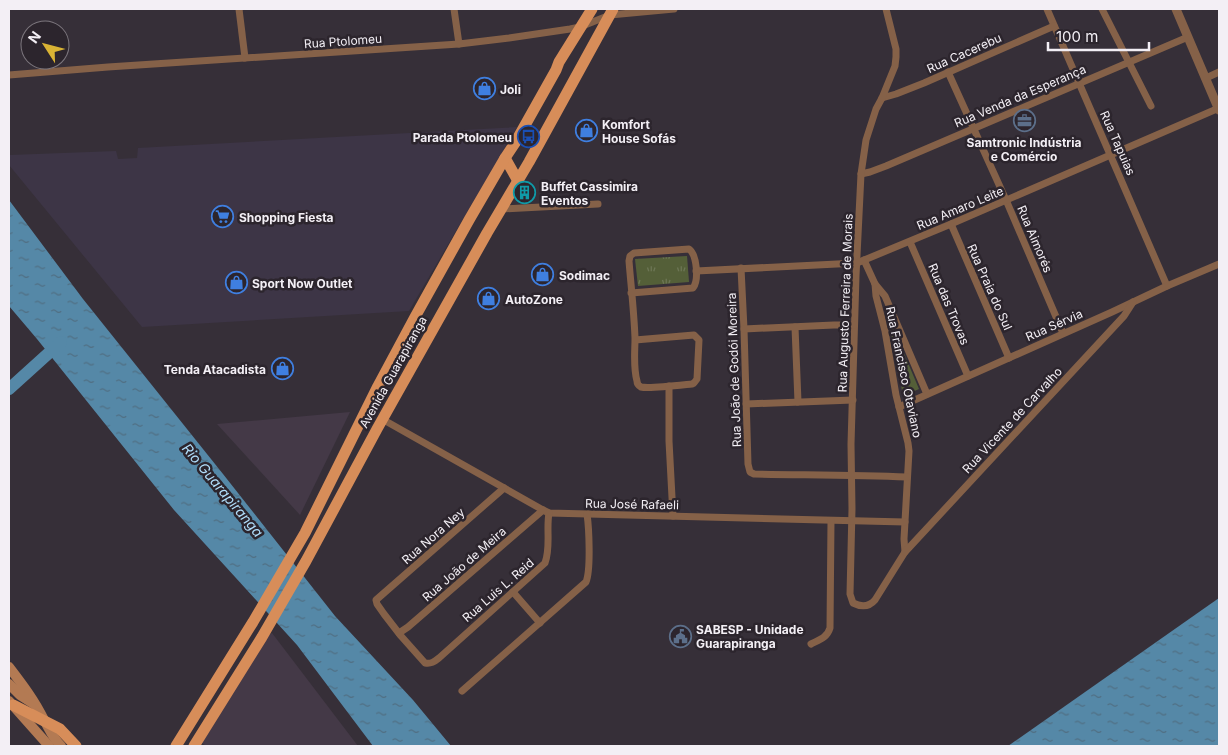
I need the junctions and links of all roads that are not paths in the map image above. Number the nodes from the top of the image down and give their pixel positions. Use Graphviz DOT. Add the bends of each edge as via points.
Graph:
graph roads {
  1 [pos="239,9"];
  2 [pos="454,9"];
  3 [pos="592,9"];
  4 [pos="674,9"];
  5 [pos="886,9"];
  6 [pos="1047,9"];
  7 [pos="1102,9"];
  8 [pos="1176,9"];
  9 [pos="612,12"];
  10 [pos="1054,26"];
  11 [pos="580,27"];
  12 [pos="1188,37"];
  13 [pos="459,44"];
  14 [pos="245,58"];
  15 [pos="1129,62"];
  16 [pos="948,72"];
  17 [pos="1219,72"];
  18 [pos="9,75"];
  19 [pos="1206,78"];
  20 [pos="1080,83"];
  21 [pos="882,98"];
  22 [pos="1151,106"];
  23 [pos="1219,109"];
  24 [pos="974,128"];
  25 [pos="1111,155"];
  26 [pos="505,158"];
  27 [pos="861,174"];
  28 [pos="518,181"];
  29 [pos="1006,200"];
  30 [pos="598,204"];
  31 [pos="501,209"];
  32 [pos="951,224"];
  33 [pos="910,242"];
  34 [pos="860,261"];
  35 [pos="1219,264"];
  36 [pos="741,268"];
  37 [pos="696,271"];
  38 [pos="876,284"];
  39 [pos="1167,286"];
  40 [pos="631,293"];
  41 [pos="1133,302"];
  42 [pos="854,325"];
  43 [pos="795,327"];
  44 [pos="744,329"];
  45 [pos="1063,333"];
  46 [pos="635,340"];
  47 [pos="1009,358"];
  48 [pos="968,376"];
  49 [pos="378,386"];
  50 [pos="669,386"];
  51 [pos="927,394"];
  52 [pos="852,400"];
  53 [pos="798,402"];
  54 [pos="746,404"];
  55 [pos="899,407"];
  56 [pos="382,419"];
  57 [pos="851,475"];
  58 [pos="907,476"];
  59 [pos="504,488"];
  60 [pos="546,511"];
  61 [pos="587,514"];
  62 [pos="673,516"];
  63 [pos="831,521"];
  64 [pos="851,522"];
  65 [pos="905,522"];
  66 [pos="906,552"];
  67 [pos="513,592"];
  68 [pos="854,603"];
  69 [pos="540,623"];
  70 [pos="398,633"];
  71 [pos="811,644"];
  72 [pos="9,667"];
  73 [pos="12,687"];
  74 [pos="462,691"];
  75 [pos="11,703"];
  76 [pos="35,704"];
  77 [pos="45,720"];
  78 [pos="49,746"];
  79 [pos="61,746"];
  80 [pos="76,746"];
  81 [pos="176,746"];
  82 [pos="194,746"];
  1 -- 14 [label="street"];
  2 -- 13 [label="street"];
  3 -- 11 [label="main road, Avenida Guarapiranga"];
  4 -- 9 [label="street, Rua Ptolomeu"];
  5 -- 21 [label="street, Rua Augusto Ferreira de Morais" via="896,57"];
  6 -- 10 [label="street, Rua Tapuias"];
  7 -- 15 [label="street"];
  8 -- 12 [label="street"];
  9 -- 11 [label="street, Rua Ptolomeu"];
  9 -- 28 [label="main road, Avenida Guarapiranga"];
  10 -- 16 [label="street, Rua Cacerebu"];
  10 -- 20 [label="street, Rua Tapuias"];
  11 -- 13 [label="street, Rua Ptolomeu"];
  11 -- 26 [label="main road, Avenida Guarapiranga"];
  12 -- 15 [label="street, Rua Venda da Esperança"];
  12 -- 19 [label="street"];
  13 -- 14 [label="street, Rua Ptolomeu"];
  14 -- 18 [label="street, Rua Ptolomeu"];
  15 -- 20 [label="street, Rua Venda da Esperança"];
  15 -- 22 [label="street"];
  16 -- 21 [label="street, Rua Cacerebu"];
  16 -- 24 [label="street, Rua Aimorés"];
  17 -- 19 [label="street"];
  19 -- 23 [label="street"];
  20 -- 24 [label="street, Rua Venda da Esperança"];
  20 -- 25 [label="street, Rua Tapuias"];
  21 -- 27 [label="street, Rua Augusto Ferreira de Morais" via="866,140"];
  23 -- 25 [label="street, Rua Amaro Leite"];
  24 -- 27 [label="street, Rua Venda da Esperança"];
  24 -- 29 [label="street, Rua Aimorés"];
  25 -- 29 [label="street, Rua Amaro Leite"];
  25 -- 39 [label="street, Rua Tapuias"];
  26 -- 28 [label="main road"];
  26 -- 49 [label="main road, Avenida Guarapiranga"];
  27 -- 34 [label="street, Rua Augusto Ferreira de Morais"];
  28 -- 31 [label="main road, Avenida Guarapiranga"];
  29 -- 32 [label="street, Rua Amaro Leite"];
  29 -- 45 [label="street, Rua Aimorés"];
  30 -- 31 [label="street"];
  31 -- 56 [label="main road, Avenida Guarapiranga"];
  32 -- 33 [label="street, Rua Amaro Leite"];
  32 -- 47 [label="street, Rua Praia do Sul"];
  33 -- 34 [label="street, Rua Amaro Leite"];
  33 -- 48 [label="street, Rua das Trovas"];
  34 -- 36 [label="street, Rua Amaro Leite"];
  34 -- 38 [label="street, Rua Francisco Otaviano"];
  34 -- 42 [label="street, Rua Augusto Ferreira de Morais"];
  35 -- 39 [label="street, Rua Sérvia"];
  36 -- 37 [label="street, Rua Amaro Leite"];
  36 -- 44 [label="street, Rua João de Godói Moreira"];
  37 -- 40 [label="street" via="696,284 691,289"];
  37 -- 40 [label="street" via="694,255 688,249 634,253 629,260"];
  38 -- 51 [label="street" via="885,296"];
  38 -- 55 [label="street, Rua Francisco Otaviano"];
  39 -- 41 [label="street, Rua Sérvia"];
  40 -- 46 [label="street"];
  41 -- 45 [label="street, Rua Sérvia"];
  41 -- 66 [label="street, Rua Vicente de Carvalho" via="1124,316"];
  42 -- 43 [label="street"];
  42 -- 52 [label="street, Rua Augusto Ferreira de Morais"];
  43 -- 44 [label="street"];
  43 -- 53 [label="street"];
  44 -- 54 [label="street, Rua João de Godói Moreira"];
  45 -- 47 [label="street, Rua Sérvia"];
  46 -- 50 [label="street" via="638,385"];
  46 -- 50 [label="street" via="694,335 699,340 697,379 692,384"];
  47 -- 48 [label="street, Rua Sérvia"];
  48 -- 51 [label="street, Rua Sérvia"];
  49 -- 56 [label="main road" via="374,412"];
  49 -- 81 [label="main road, Avenida Guarapiranga" via="311,521"];
  50 -- 62 [label="street" via="668,441"];
  51 -- 55 [label="street, Rua Sérvia"];
  52 -- 53 [label="street"];
  52 -- 57 [label="street, Rua Augusto Ferreira de Morais"];
  53 -- 54 [label="street"];
  54 -- 57 [label="street, Rua João de Godói Moreira" via="750,473"];
  55 -- 58 [label="street, Rua Francisco Otaviano" via="908,443"];
  56 -- 59 [label="street, Rua José Rafaeli"];
  56 -- 82 [label="main road, Avenida Guarapiranga" via="323,531"];
  57 -- 58 [label="street"];
  57 -- 64 [label="street, Rua Augusto Ferreira de Morais"];
  58 -- 65 [label="street, Rua Francisco Otaviano"];
  59 -- 60 [label="street, Rua José Rafaeli"];
  59 -- 70 [label="street, Rua Nora Ney" via="376,600"];
  60 -- 61 [label="street, Rua José Rafaeli"];
  60 -- 67 [label="street, Rua Luis L. Reid" via="548,555 545,563"];
  60 -- 70 [label="street, Rua João de Meira"];
  61 -- 62 [label="street, Rua José Rafaeli"];
  61 -- 69 [label="street" via="587,581"];
  62 -- 63 [label="street, Rua José Rafaeli"];
  63 -- 64 [label="street, Rua José Rafaeli"];
  63 -- 71 [label="street" via="830,628 824,638"];
  64 -- 65 [label="street, Rua José Rafaeli"];
  64 -- 68 [label="street, Rua Augusto Ferreira de Morais" via="850,594"];
  65 -- 66 [label="street, Rua Francisco Otaviano"];
  66 -- 68 [label="street, Rua Vicente de Carvalho" via="871,604 861,606"];
  67 -- 69 [label="street"];
  67 -- 70 [label="street, Rua Luis L. Reid" via="434,662 425,663"];
  69 -- 74 [label="street"];
  72 -- 76 [label="main road"];
  73 -- 76 [label="main road"];
  75 -- 77 [label="main road"];
  75 -- 78 [label="main road"];
  76 -- 77 [label="main road"];
  77 -- 79 [label="main road"];
  77 -- 80 [label="main road" via="60,729"];
}
